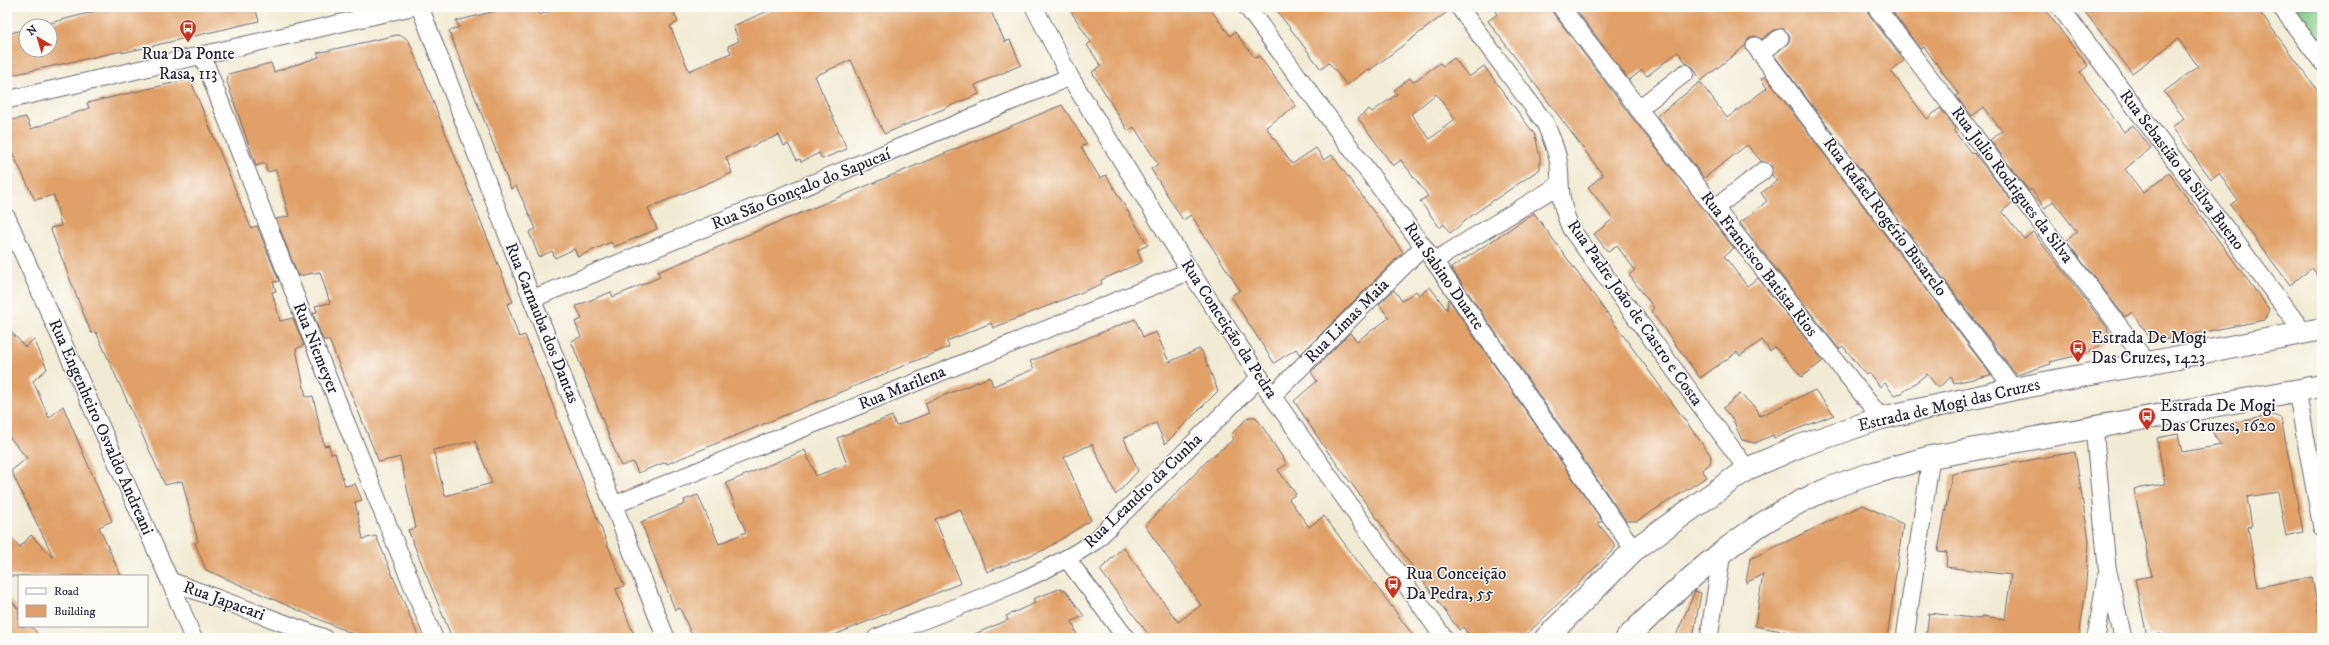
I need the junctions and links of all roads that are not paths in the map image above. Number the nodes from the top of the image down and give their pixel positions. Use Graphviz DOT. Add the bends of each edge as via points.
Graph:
graph roads {
  1 [pos="411,7"];
  2 [pos="420,7"];
  3 [pos="1034,7"];
  4 [pos="1247,7"];
  5 [pos="1459,7"];
  6 [pos="1561,7"];
  7 [pos="1876,7"];
  8 [pos="2060,7"];
  9 [pos="2281,7"];
  10 [pos="1780,38"];
  11 [pos="202,56"];
  12 [pos="2322,62"];
  13 [pos="1685,73"];
  14 [pos="1070,77"];
  15 [pos="7,100"];
  16 [pos="1638,109"];
  17 [pos="1763,171"];
  18 [pos="1559,185"];
  19 [pos="1715,208"];
  20 [pos="7,218"];
  21 [pos="1424,247"];
  22 [pos="1434,261"];
  23 [pos="1190,271"];
  24 [pos="532,299"];
  25 [pos="2313,331"];
  26 [pos="2148,364"];
  27 [pos="1260,377"];
  28 [pos="2322,386"];
  29 [pos="2014,389"];
  30 [pos="2297,391"];
  31 [pos="1272,396"];
  32 [pos="1881,418"];
  33 [pos="2094,427"];
  34 [pos="1931,458"];
  35 [pos="1747,469"];
  36 [pos="614,505"];
  37 [pos="2322,528"];
  38 [pos="1634,550"];
  39 [pos="1722,552"];
  40 [pos="1067,559"];
  41 [pos="2108,566"];
  42 [pos="170,581"];
  43 [pos="193,638"];
  44 [pos="324,638"];
  45 [pos="434,638"];
  46 [pos="666,638"];
  47 [pos="876,638"];
  48 [pos="1126,638"];
  49 [pos="1444,638"];
  50 [pos="1546,638"];
  51 [pos="1627,638"];
  52 [pos="1709,638"];
  53 [pos="1905,638"];
  54 [pos="2096,638"];
  55 [pos="2123,638"];
  1 -- 11 [label="street"];
  2 -- 24 [label="street, Rua Carnauba dos Dantas"];
  3 -- 14 [label="street, Rua Conceição da Pedra"];
  4 -- 21 [label="street, Rua Sabino Duarte"];
  5 -- 18 [label="street, Rua Padre João de Castro e Costa" via="1545,123 1555,145 1559,164"];
  6 -- 16 [label="street, Rua Francisco Batista Rios"];
  7 -- 26 [label="street, Rua Julio Rodrigues da Silva"];
  8 -- 25 [label="street, Rua Sebastião da Silva Bueno"];
  9 -- 12 [label="street"];
  10 -- 29 [label="street, Rua Rafael Rogério Busarelo" via="1758,50"];
  11 -- 15 [label="street"];
  11 -- 45 [label="street, Rua Niemeyer" via="314,344"];
  13 -- 16 [label="street"];
  14 -- 23 [label="street, Rua Conceição da Pedra"];
  14 -- 24 [label="street, Rua São Gonçalo do Sapucaí"];
  16 -- 19 [label="street, Rua Francisco Batista Rios"];
  17 -- 19 [label="street"];
  18 -- 22 [label="street"];
  18 -- 35 [label="street, Rua Padre João de Castro e Costa" via="1562,209 1571,228"];
  19 -- 32 [label="street, Rua Francisco Batista Rios"];
  20 -- 42 [label="street, Rua Engenheiro Osvaldo Andreani"];
  21 -- 22 [label="street, Rua Sabino Duarte"];
  21 -- 31 [label="street, Rua Limas Maia"];
  22 -- 38 [label="street, Rua Sabino Duarte"];
  23 -- 27 [label="street, Rua Conceição da Pedra"];
  23 -- 36 [label="street, Rua Marilena"];
  24 -- 36 [label="street, Rua Carnauba dos Dantas"];
  25 -- 26 [label="main road, Estrada de Mogi das Cruzes"];
  26 -- 29 [label="main road, Estrada de Mogi das Cruzes"];
  27 -- 31 [label="street, Rua Conceição da Pedra"];
  27 -- 40 [label="street, Rua Leandro da Cunha" via="1095,541"];
  28 -- 30 [label="main road"];
  29 -- 32 [label="main road, Estrada de Mogi das Cruzes"];
  30 -- 33 [label="main road"];
  30 -- 37 [label="street"];
  31 -- 49 [label="street, Rua Conceição da Pedra"];
  32 -- 35 [label="main road, Estrada de Mogi das Cruzes" via="1800,446"];
  33 -- 34 [label="main road"];
  33 -- 41 [label="street"];
  34 -- 39 [label="main road" via="1873,473 1820,492 1768,519"];
  34 -- 53 [label="street"];
  35 -- 38 [label="main road, Estrada de Mogi das Cruzes"];
  36 -- 46 [label="street, Rua Carnauba dos Dantas"];
  38 -- 50 [label="main road, Estrada de Mogi das Cruzes"];
  39 -- 51 [label="main road" via="1674,592"];
  39 -- 52 [label="street"];
  40 -- 47 [label="street, Rua Leandro da Cunha"];
  40 -- 48 [label="street"];
  41 -- 54 [label="street"];
  41 -- 55 [label="street"];
  42 -- 43 [label="street, Rua Engenheiro Osvaldo Andreani"];
  42 -- 44 [label="street, Rua Japacari"];
}
